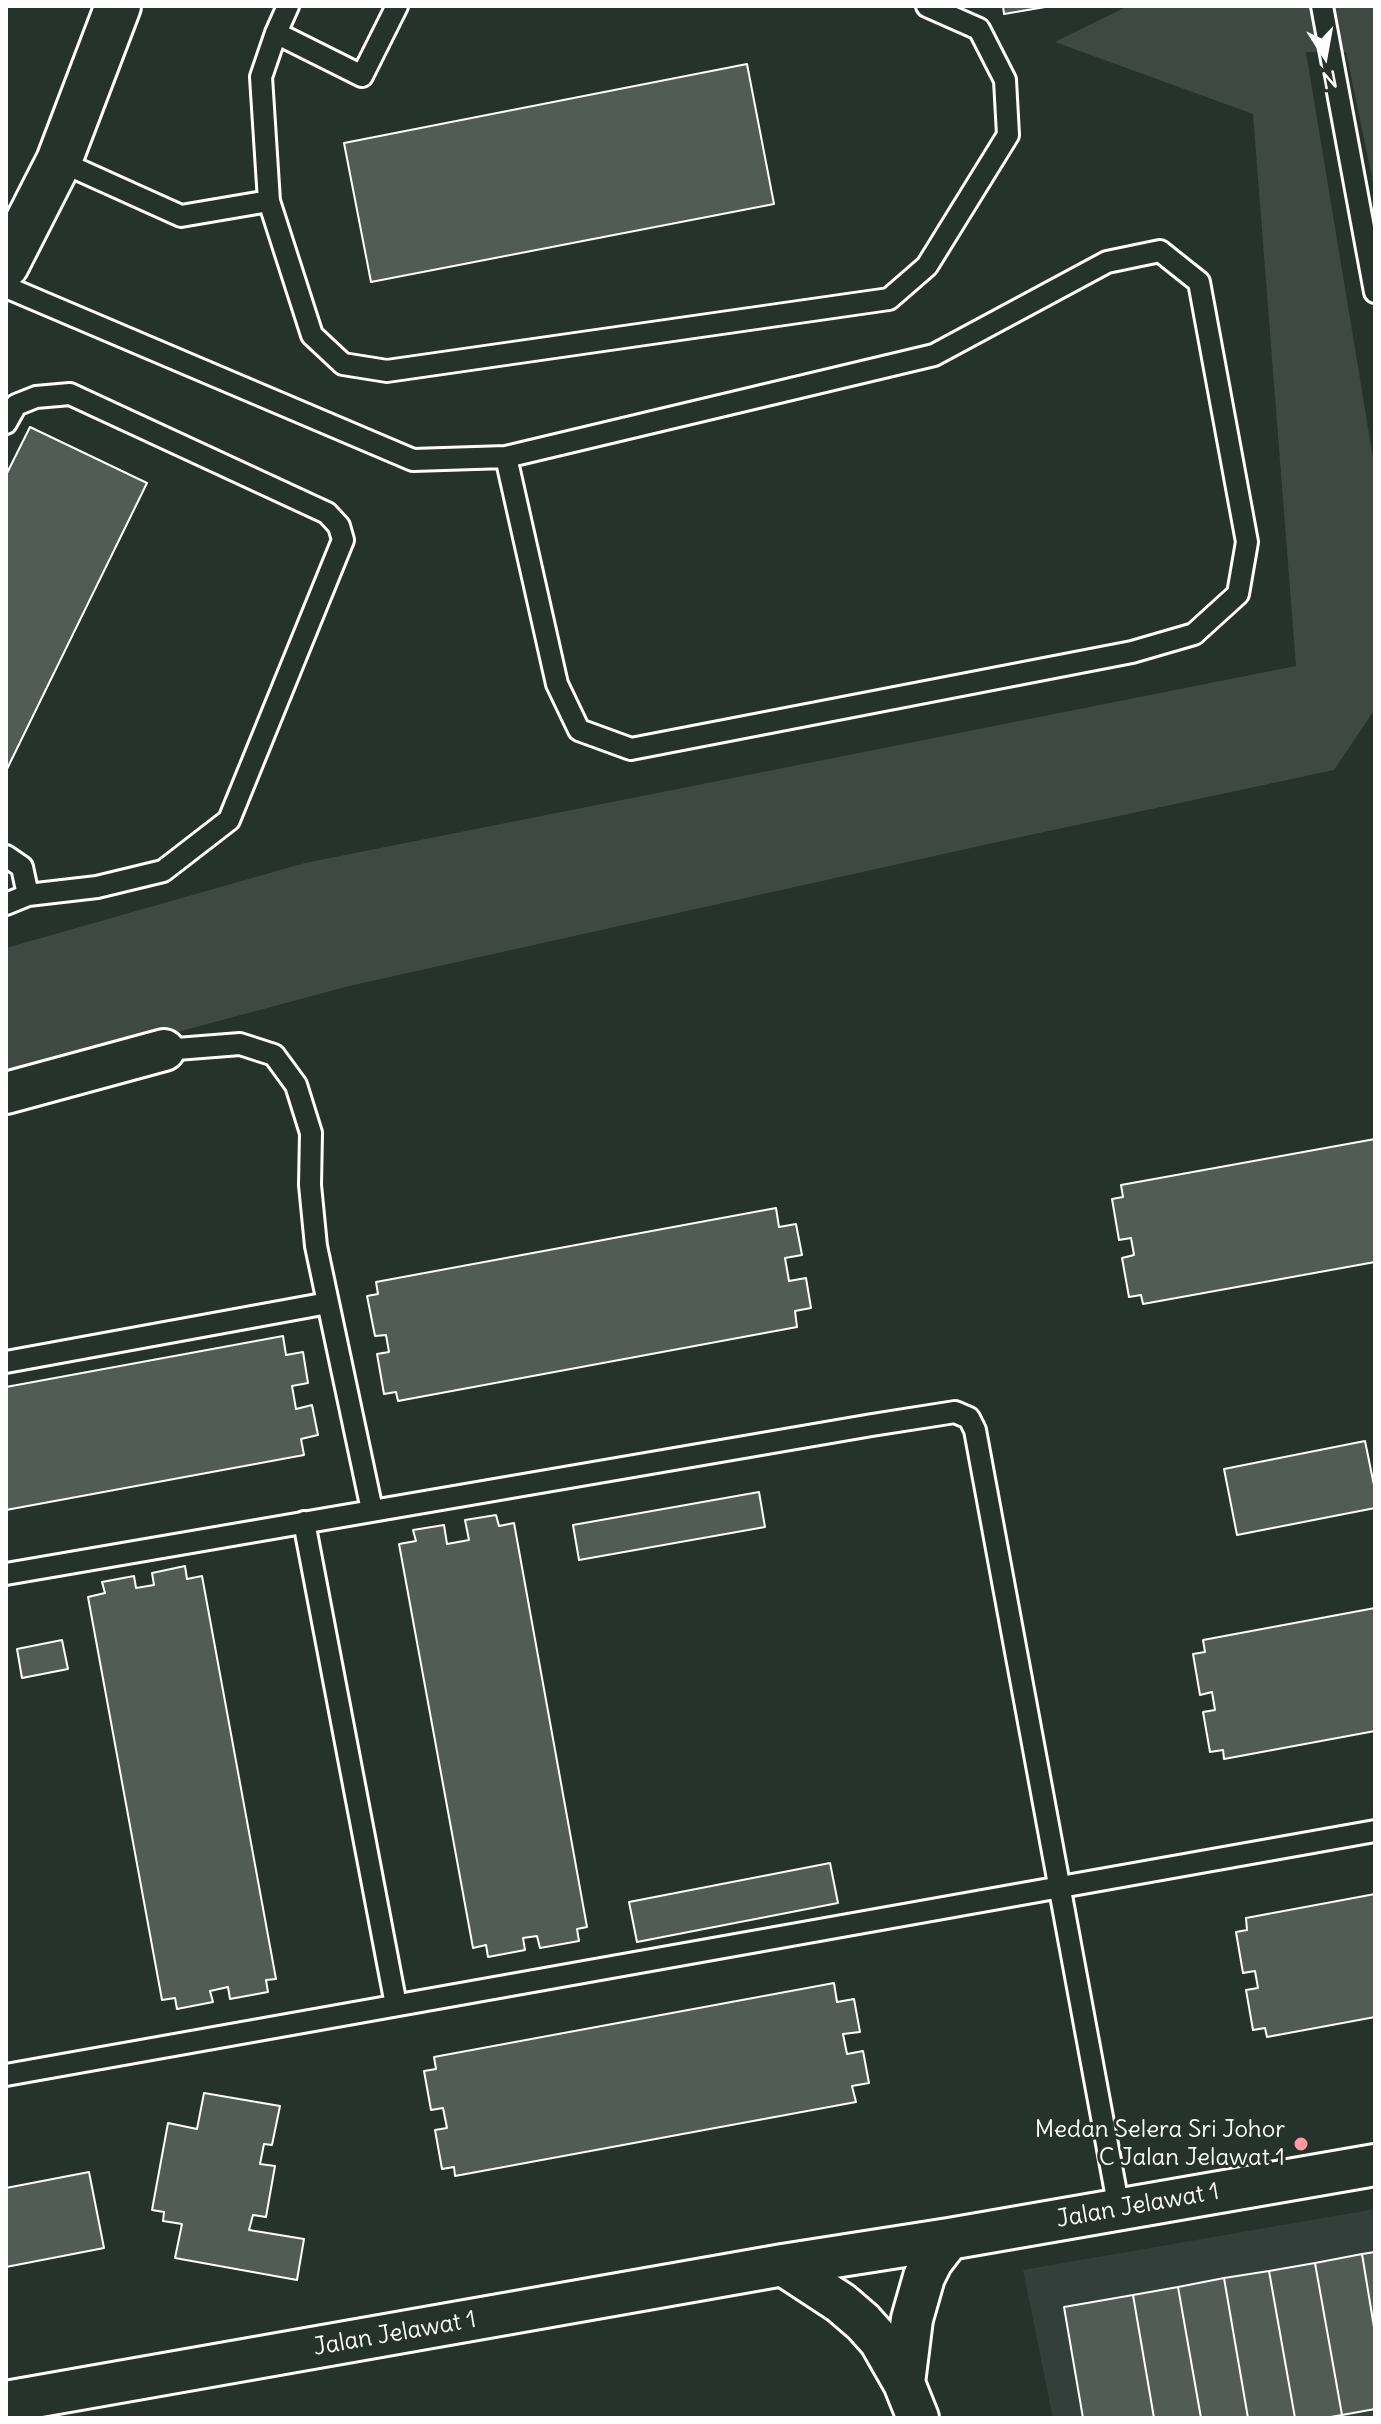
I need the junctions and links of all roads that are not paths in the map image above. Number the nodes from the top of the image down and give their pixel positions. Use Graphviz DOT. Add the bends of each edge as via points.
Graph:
graph roads {
  1 [pos="118,6"];
  2 [pos="288,6"];
  3 [pos="397,6"];
  4 [pos="927,6"];
  5 [pos="1322,6"];
  6 [pos="276,33"];
  7 [pos="59,161"];
  8 [pos="269,201"];
  9 [pos="6,265"];
  10 [pos="6,287"];
  11 [pos="1375,292"];
  12 [pos="6,423"];
  13 [pos="506,457"];
  14 [pos="6,856"];
  15 [pos="28,895"];
  16 [pos="6,904"];
  17 [pos="164,1050"];
  18 [pos="6,1093"];
  19 [pos="328,1303"];
  20 [pos="6,1362"];
  21 [pos="372,1510"];
  22 [pos="304,1522"];
  23 [pos="6,1574"];
  24 [pos="1375,1831"];
  25 [pos="1060,1887"];
  26 [pos="396,2005"];
  27 [pos="6,2075"];
  28 [pos="1375,2165"];
  29 [pos="1119,2209"];
  30 [pos="949,2239"];
  31 [pos="783,2265"];
  32 [pos="911,2400"];
  33 [pos="6,2402"];
  1 -- 7 [label="street"];
  2 -- 6 [label="lane"];
  3 -- 6 [label="lane" via="362,76"];
  4 -- 8 [label="lane" via="979,29 1005,80 1008,135 927,266 889,299 387,371 343,364 312,335"];
  5 -- 11 [label="lane"];
  6 -- 8 [label="lane" via="261,77"];
  7 -- 8 [label="lane" via="181,216"];
  7 -- 9 [label="street"];
  10 -- 13 [label="lane" via="413,460"];
  12 -- 15 [label="lane" via="16,405 70,394 327,513 343,540 229,820 163,871 97,887"];
  13 -- 13 [label="lane" via="934,355 1107,262 1160,251 1199,282 1247,542 1238,594 1194,634 1132,652 631,749 579,730 557,684"];
  14 -- 15 [label="lane" via="22,867"];
  15 -- 16 [label="lane"];
  17 -- 18 [label="street"];
  17 -- 19 [label="lane" via="240,1044 274,1055 296,1085 311,1133 316,1246"];
  19 -- 20 [label="lane"];
  19 -- 21 [label="lane"];
  21 -- 22 [label="lane"];
  21 -- 25 [label="lane" via="886,1422 955,1412 969,1418"];
  22 -- 23 [label="lane"];
  22 -- 26 [label="lane"];
  24 -- 25 [label="lane"];
  25 -- 26 [label="lane"];
  25 -- 29 [label="lane"];
  26 -- 27 [label="lane"];
  28 -- 29 [label="street, Jalan Jelawat 1"];
  29 -- 30 [label="street, Jalan Jelawat 1"];
  30 -- 31 [label="street, Jalan Jelawat 1"];
  30 -- 32 [label="street" via="924,2277 912,2319"];
  31 -- 32 [label="street" via="863,2322 880,2341"];
  31 -- 33 [label="street, Jalan Jelawat 1"];
}
